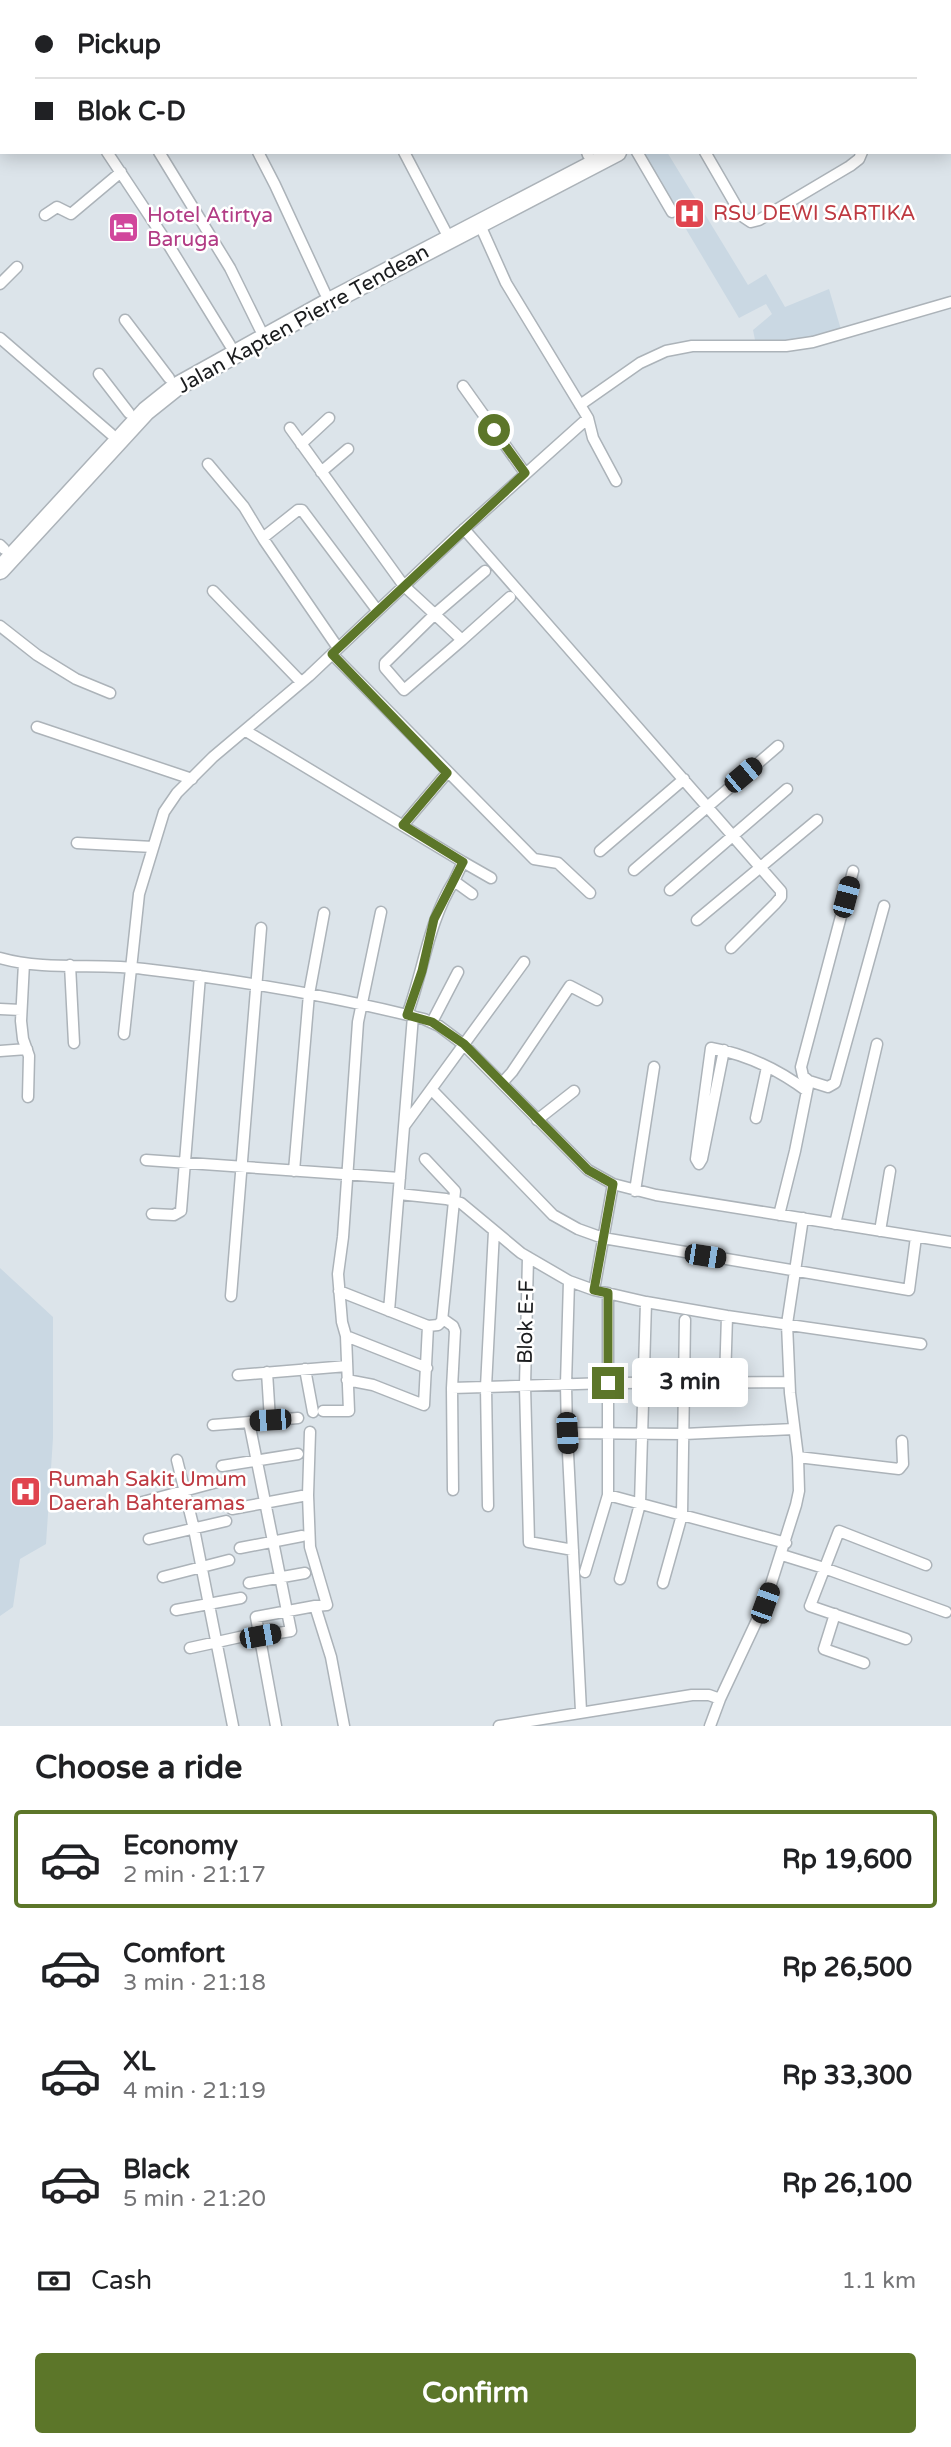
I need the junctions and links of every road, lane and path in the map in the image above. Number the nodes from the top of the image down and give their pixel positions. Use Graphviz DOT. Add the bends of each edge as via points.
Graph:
graph roads {
  1 [pos="108,154"];
  2 [pos="160,154"];
  3 [pos="259,154"];
  4 [pos="405,154"];
  5 [pos="587,154"];
  6 [pos="614,154"];
  7 [pos="638,154"];
  8 [pos="706,154"];
  9 [pos="861,154"];
  10 [pos="121,172"];
  11 [pos="672,212"];
  12 [pos="45,215"];
  13 [pos="480,225"];
  14 [pos="448,235"];
  15 [pos="17,267"];
  16 [pos="0,284"];
  17 [pos="325,293"];
  18 [pos="951,302"];
  19 [pos="125,320"];
  20 [pos="260,329"];
  21 [pos="0,338"];
  22 [pos="230,345"];
  23 [pos="99,374"];
  24 [pos="169,378"];
  25 [pos="463,386"];
  26 [pos="580,405"];
  27 [pos="129,413"];
  28 [pos="330,418"];
  29 [pos="588,418"];
  30 [pos="290,428"];
  31 [pos="111,434"];
  32 [pos="301,444"];
  33 [pos="348,449"];
  34 [pos="208,464"];
  35 [pos="321,472"];
  36 [pos="525,473"];
  37 [pos="616,481"];
  38 [pos="43,515"];
  39 [pos="464,529"];
  40 [pos="264,537"];
  41 [pos="1,549"];
  42 [pos="0,570"];
  43 [pos="485,571"];
  44 [pos="404,586"];
  45 [pos="213,592"];
  46 [pos="510,597"];
  47 [pos="377,610"];
  48 [pos="435,614"];
  49 [pos="0,626"];
  50 [pos="463,640"];
  51 [pos="335,651"];
  52 [pos="301,682"];
  53 [pos="110,693"];
  54 [pos="37,727"];
  55 [pos="246,731"];
  56 [pos="778,746"];
  57 [pos="447,773"];
  58 [pos="192,779"];
  59 [pos="684,779"];
  60 [pos="787,789"];
  61 [pos="708,805"];
  62 [pos="817,820"];
  63 [pos="403,825"];
  64 [pos="734,835"];
  65 [pos="77,843"];
  66 [pos="153,847"];
  67 [pos="600,851"];
  68 [pos="463,862"];
  69 [pos="760,865"];
  70 [pos="634,870"];
  71 [pos="853,871"];
  72 [pos="491,878"];
  73 [pos="454,881"];
  74 [pos="670,890"];
  75 [pos="590,893"];
  76 [pos="472,894"];
  77 [pos="884,906"];
  78 [pos="381,912"];
  79 [pos="324,913"];
  80 [pos="697,919"];
  81 [pos="261,928"];
  82 [pos="731,948"];
  83 [pos="0,958"];
  84 [pos="524,962"];
  85 [pos="24,963"];
  86 [pos="70,965"];
  87 [pos="131,967"];
  88 [pos="458,972"];
  89 [pos="200,976"];
  90 [pos="256,984"];
  91 [pos="309,994"];
  92 [pos="597,1000"];
  93 [pos="360,1005"];
  94 [pos="0,1009"];
  95 [pos="21,1010"];
  96 [pos="410,1016"];
  97 [pos="432,1022"];
  98 [pos="124,1034"];
  99 [pos="74,1043"];
  100 [pos="464,1044"];
  101 [pos="877,1044"];
  102 [pos="27,1049"];
  103 [pos="0,1051"];
  104 [pos="724,1051"];
  105 [pos="654,1067"];
  106 [pos="767,1068"];
  107 [pos="502,1083"];
  108 [pos="808,1086"];
  109 [pos="432,1090"];
  110 [pos="574,1091"];
  111 [pos="28,1097"];
  112 [pos="756,1118"];
  113 [pos="537,1120"];
  114 [pos="405,1125"];
  115 [pos="425,1159"];
  116 [pos="146,1160"];
  117 [pos="185,1164"];
  118 [pos="240,1167"];
  119 [pos="295,1171"];
  120 [pos="890,1171"];
  121 [pos="347,1174"];
  122 [pos="400,1178"];
  123 [pos="613,1184"];
  124 [pos="635,1191"];
  125 [pos="399,1194"];
  126 [pos="454,1201"];
  127 [pos="152,1214"];
  128 [pos="779,1214"];
  129 [pos="803,1219"];
  130 [pos="835,1224"];
  131 [pos="494,1231"];
  132 [pos="880,1231"];
  133 [pos="916,1237"];
  134 [pos="603,1238"];
  135 [pos="951,1242"];
  136 [pos="528,1258"];
  137 [pos="795,1271"];
  138 [pos="569,1280"];
  139 [pos="594,1290"];
  140 [pos="339,1291"];
  141 [pos="608,1293"];
  142 [pos="231,1296"];
  143 [pos="646,1302"];
  144 [pos="389,1311"];
  145 [pos="727,1316"];
  146 [pos="443,1319"];
  147 [pos="685,1320"];
  148 [pos="787,1324"];
  149 [pos="428,1326"];
  150 [pos="346,1336"];
  151 [pos="920,1344"];
  152 [pos="347,1366"];
  153 [pos="427,1368"];
  154 [pos="305,1369"];
  155 [pos="267,1372"];
  156 [pos="238,1375"];
  157 [pos="348,1380"];
  158 [pos="724,1381"];
  159 [pos="642,1382"];
  160 [pos="683,1382"];
  161 [pos="789,1382"];
  162 [pos="608,1383"];
  163 [pos="566,1384"];
  164 [pos="525,1386"];
  165 [pos="486,1387"];
  166 [pos="452,1388"];
  167 [pos="298,1418"];
  168 [pos="270,1420"];
  169 [pos="249,1422"];
  170 [pos="213,1425"];
  171 [pos="794,1429"];
  172 [pos="310,1432"];
  173 [pos="607,1432"];
  174 [pos="567,1433"];
  175 [pos="643,1433"];
  176 [pos="684,1434"];
  177 [pos="902,1441"];
  178 [pos="298,1454"];
  179 [pos="798,1457"];
  180 [pos="177,1460"];
  181 [pos="257,1462"];
  182 [pos="222,1466"];
  183 [pos="217,1482"];
  184 [pos="186,1490"];
  185 [pos="453,1490"];
  186 [pos="608,1495"];
  187 [pos="302,1496"];
  188 [pos="139,1503"];
  189 [pos="266,1503"];
  190 [pos="640,1504"];
  191 [pos="488,1506"];
  192 [pos="232,1509"];
  193 [pos="682,1515"];
  194 [pos="226,1521"];
  195 [pos="194,1529"];
  196 [pos="302,1536"];
  197 [pos="149,1539"];
  198 [pos="274,1541"];
  199 [pos="786,1543"];
  200 [pos="240,1548"];
  201 [pos="573,1550"];
  202 [pos="782,1555"];
  203 [pos="229,1560"];
  204 [pos="926,1565"];
  205 [pos="202,1567"];
  206 [pos="824,1568"];
  207 [pos="585,1572"];
  208 [pos="305,1573"];
  209 [pos="163,1577"];
  210 [pos="281,1577"];
  211 [pos="620,1579"];
  212 [pos="249,1583"];
  213 [pos="663,1583"];
  214 [pos="241,1598"];
  215 [pos="210,1604"];
  216 [pos="315,1606"];
  217 [pos="176,1610"];
  218 [pos="288,1611"];
  219 [pos="946,1612"];
  220 [pos="835,1614"];
  221 [pos="254,1636"];
  222 [pos="906,1639"];
  223 [pos="217,1643"];
  224 [pos="190,1648"];
  225 [pos="864,1663"];
  226 [pos="720,1699"];
  227 [pos="582,1711"];
  228 [pos="233,1726"];
  229 [pos="276,1726"];
  230 [pos="344,1726"];
  231 [pos="499,1726"];
  232 [pos="710,1726"];
  1 -- 10 [label="street"];
  2 -- 20 [label="street" via="230,268"];
  3 -- 17 [label="street"];
  4 -- 14 [label="street"];
  5 -- 14 [label="highway, Jalan Kapten Pierre Tendean"];
  6 -- 13 [label="highway, Jalan Kapten Pierre Tendean"];
  7 -- 11 [label="street"];
  8 -- 9 [label="street" via="742,216 751,222 850,166"];
  10 -- 12 [label="street" via="71,214 57,206"];
  10 -- 22 [label="street"];
  13 -- 14 [label="highway, Jalan Kapten Pierre Tendean"];
  13 -- 26 [label="street" via="506,283"];
  14 -- 17 [label="highway, Jalan Kapten Pierre Tendean"];
  14 -- 38 [label="highway, Jalan Kapten Pierre Tendean" via="176,387 146,411"];
  15 -- 16 [label="street"];
  17 -- 20 [label="highway, Jalan Kapten Pierre Tendean"];
  18 -- 26 [label="street" via="813,342 666,351 640,363"];
  19 -- 24 [label="street"];
  20 -- 22 [label="highway, Jalan Kapten Pierre Tendean"];
  21 -- 31 [label="street"];
  22 -- 24 [label="highway, Jalan Kapten Pierre Tendean"];
  23 -- 27 [label="street"];
  24 -- 27 [label="highway, Jalan Kapten Pierre Tendean"];
  25 -- 36 [label="street"];
  26 -- 29 [label="street"];
  27 -- 31 [label="highway, Jalan Kapten Pierre Tendean"];
  28 -- 32 [label="street"];
  29 -- 36 [label="street"];
  29 -- 37 [label="street" via="593,438"];
  30 -- 32 [label="street"];
  31 -- 38 [label="highway, Jalan Kapten Pierre Tendean"];
  32 -- 35 [label="street"];
  33 -- 35 [label="street"];
  34 -- 40 [label="street"];
  35 -- 44 [label="street"];
  36 -- 39 [label="street"];
  38 -- 41 [label="highway, Jalan Kapten Pierre Tendean"];
  38 -- 42 [label="highway, Jalan Kapten Pierre Tendean"];
  39 -- 44 [label="street"];
  39 -- 59 [label="street"];
  40 -- 47 [label="street" via="302,510"];
  40 -- 51 [label="street"];
  43 -- 48 [label="street"];
  44 -- 47 [label="street"];
  44 -- 48 [label="street"];
  45 -- 52 [label="street"];
  46 -- 50 [label="street"];
  47 -- 51 [label="street"];
  48 -- 50 [label="street"];
  48 -- 50 [label="street" via="385,663 401,688 406,689"];
  49 -- 53 [label="street" via="76,679"];
  51 -- 52 [label="street"];
  51 -- 57 [label="street"];
  52 -- 55 [label="street"];
  54 -- 58 [label="street"];
  55 -- 58 [label="street"];
  55 -- 63 [label="street"];
  56 -- 61 [label="street"];
  57 -- 63 [label="street"];
  57 -- 75 [label="street" via="534,859 558,863"];
  58 -- 66 [label="street" via="167,806"];
  59 -- 61 [label="street"];
  59 -- 67 [label="street"];
  60 -- 64 [label="street"];
  61 -- 64 [label="street"];
  61 -- 70 [label="street"];
  62 -- 69 [label="street"];
  63 -- 68 [label="street"];
  64 -- 69 [label="street"];
  64 -- 74 [label="street"];
  65 -- 66 [label="street"];
  66 -- 87 [label="street" via="139,894"];
  68 -- 72 [label="street"];
  68 -- 73 [label="street"];
  69 -- 80 [label="street"];
  69 -- 82 [label="street" via="781,897"];
  71 -- 108 [label="street" via="801,1067"];
  73 -- 76 [label="street"];
  73 -- 96 [label="street" via="434,919"];
  77 -- 108 [label="street" via="835,1083"];
  78 -- 93 [label="street"];
  79 -- 91 [label="street"];
  81 -- 90 [label="street"];
  83 -- 85 [label="street"];
  84 -- 100 [label="street"];
  85 -- 86 [label="street"];
  85 -- 95 [label="street"];
  86 -- 87 [label="street"];
  86 -- 99 [label="street"];
  87 -- 89 [label="street"];
  87 -- 98 [label="street"];
  88 -- 97 [label="street"];
  89 -- 90 [label="street"];
  89 -- 117 [label="street"];
  90 -- 91 [label="street"];
  90 -- 118 [label="street"];
  91 -- 93 [label="street"];
  91 -- 119 [label="street"];
  92 -- 107 [label="street" via="570,986"];
  93 -- 96 [label="street"];
  93 -- 121 [label="street"];
  94 -- 95 [label="street"];
  95 -- 102 [label="street"];
  96 -- 97 [label="street"];
  96 -- 114 [label="street"];
  97 -- 100 [label="street"];
  100 -- 107 [label="street"];
  100 -- 109 [label="street"];
  101 -- 130 [label="street"];
  102 -- 103 [label="street"];
  102 -- 111 [label="street"];
  104 -- 104 [label="street" via="711,1048 699,1164 702,1159"];
  104 -- 106 [label="street"];
  105 -- 124 [label="street"];
  106 -- 108 [label="street"];
  106 -- 112 [label="street"];
  107 -- 113 [label="street"];
  108 -- 128 [label="street"];
  109 -- 114 [label="street"];
  109 -- 134 [label="street" via="553,1215"];
  110 -- 113 [label="street"];
  113 -- 123 [label="street" via="588,1170"];
  114 -- 122 [label="street"];
  115 -- 126 [label="street" via="453,1188"];
  116 -- 117 [label="street"];
  117 -- 118 [label="street"];
  117 -- 127 [label="street" via="181,1211"];
  118 -- 119 [label="street"];
  118 -- 142 [label="street"];
  119 -- 121 [label="street"];
  120 -- 132 [label="street"];
  121 -- 122 [label="street"];
  121 -- 140 [label="street"];
  122 -- 125 [label="street"];
  123 -- 124 [label="street"];
  123 -- 134 [label="street"];
  124 -- 128 [label="street"];
  125 -- 126 [label="street"];
  125 -- 144 [label="street"];
  126 -- 131 [label="street" via="468,1207"];
  126 -- 146 [label="street"];
  128 -- 129 [label="street"];
  129 -- 130 [label="street"];
  129 -- 137 [label="street"];
  130 -- 132 [label="street"];
  131 -- 136 [label="street"];
  131 -- 165 [label="street"];
  132 -- 133 [label="street"];
  133 -- 135 [label="street"];
  133 -- 137 [label="street" via="909,1290"];
  134 -- 137 [label="street"];
  134 -- 139 [label="street"];
  136 -- 138 [label="street"];
  136 -- 164 [label="street, Blok E-F"];
  137 -- 148 [label="street"];
  138 -- 139 [label="street"];
  138 -- 163 [label="street"];
  139 -- 141 [label="street"];
  140 -- 144 [label="street"];
  140 -- 150 [label="street"];
  141 -- 143 [label="street"];
  141 -- 162 [label="street"];
  143 -- 145 [label="street"];
  143 -- 159 [label="street"];
  144 -- 149 [label="street"];
  145 -- 148 [label="street"];
  145 -- 158 [label="street"];
  146 -- 149 [label="street"];
  146 -- 166 [label="street" via="455,1331"];
  147 -- 160 [label="street"];
  148 -- 151 [label="street"];
  148 -- 161 [label="street"];
  149 -- 153 [label="street"];
  150 -- 152 [label="street"];
  150 -- 153 [label="street"];
  152 -- 154 [label="street"];
  152 -- 157 [label="street"];
  153 -- 157 [label="street" via="425,1405"];
  154 -- 155 [label="street"];
  154 -- 157 [label="street" via="318,1412 349,1411"];
  155 -- 156 [label="street"];
  155 -- 168 [label="street"];
  158 -- 160 [label="street"];
  158 -- 161 [label="street"];
  159 -- 160 [label="street"];
  159 -- 162 [label="street"];
  159 -- 175 [label="street"];
  160 -- 176 [label="street"];
  161 -- 171 [label="street"];
  162 -- 163 [label="street"];
  162 -- 173 [label="street"];
  163 -- 164 [label="street"];
  163 -- 174 [label="street"];
  164 -- 165 [label="street"];
  164 -- 201 [label="street, Blok E-F" via="528,1542"];
  165 -- 166 [label="street"];
  165 -- 191 [label="street"];
  166 -- 185 [label="street"];
  167 -- 168 [label="street"];
  168 -- 169 [label="street"];
  169 -- 170 [label="street"];
  169 -- 181 [label="street"];
  171 -- 176 [label="street"];
  171 -- 179 [label="street"];
  172 -- 216 [label="street" via="310,1548 327,1605"];
  173 -- 174 [label="street"];
  173 -- 175 [label="street"];
  173 -- 186 [label="street"];
  174 -- 201 [label="street"];
  175 -- 176 [label="street"];
  175 -- 190 [label="street"];
  176 -- 193 [label="street"];
  177 -- 179 [label="street" via="899,1469"];
  178 -- 181 [label="street"];
  179 -- 199 [label="street" via="799,1491"];
  180 -- 184 [label="street"];
  181 -- 182 [label="street"];
  181 -- 189 [label="street"];
  183 -- 184 [label="street"];
  184 -- 188 [label="street"];
  184 -- 195 [label="street"];
  186 -- 190 [label="street"];
  186 -- 207 [label="street"];
  187 -- 189 [label="street"];
  189 -- 192 [label="street"];
  189 -- 198 [label="street"];
  190 -- 193 [label="street"];
  190 -- 211 [label="street"];
  193 -- 199 [label="street"];
  193 -- 213 [label="street"];
  194 -- 195 [label="street"];
  195 -- 197 [label="street"];
  195 -- 205 [label="street"];
  196 -- 198 [label="street"];
  198 -- 200 [label="street"];
  198 -- 210 [label="street"];
  199 -- 202 [label="street"];
  201 -- 227 [label="street"];
  202 -- 206 [label="street"];
  202 -- 226 [label="street" via="759,1618"];
  203 -- 205 [label="street"];
  204 -- 206 [label="street" via="839,1531"];
  205 -- 209 [label="street"];
  205 -- 215 [label="street"];
  206 -- 219 [label="street"];
  206 -- 220 [label="street" via="810,1606"];
  208 -- 210 [label="street"];
  210 -- 212 [label="street"];
  210 -- 218 [label="street"];
  214 -- 215 [label="street"];
  215 -- 217 [label="street"];
  215 -- 223 [label="street"];
  216 -- 218 [label="street"];
  216 -- 230 [label="street" via="331,1657"];
  218 -- 221 [label="street" via="256,1617"];
  218 -- 221 [label="street" via="291,1631"];
  220 -- 222 [label="street"];
  220 -- 225 [label="street" via="824,1649"];
  221 -- 223 [label="street"];
  221 -- 229 [label="street"];
  223 -- 224 [label="street"];
  223 -- 228 [label="street"];
  226 -- 227 [label="street" via="692,1695"];
  226 -- 232 [label="street"];
  227 -- 231 [label="street"];
}
